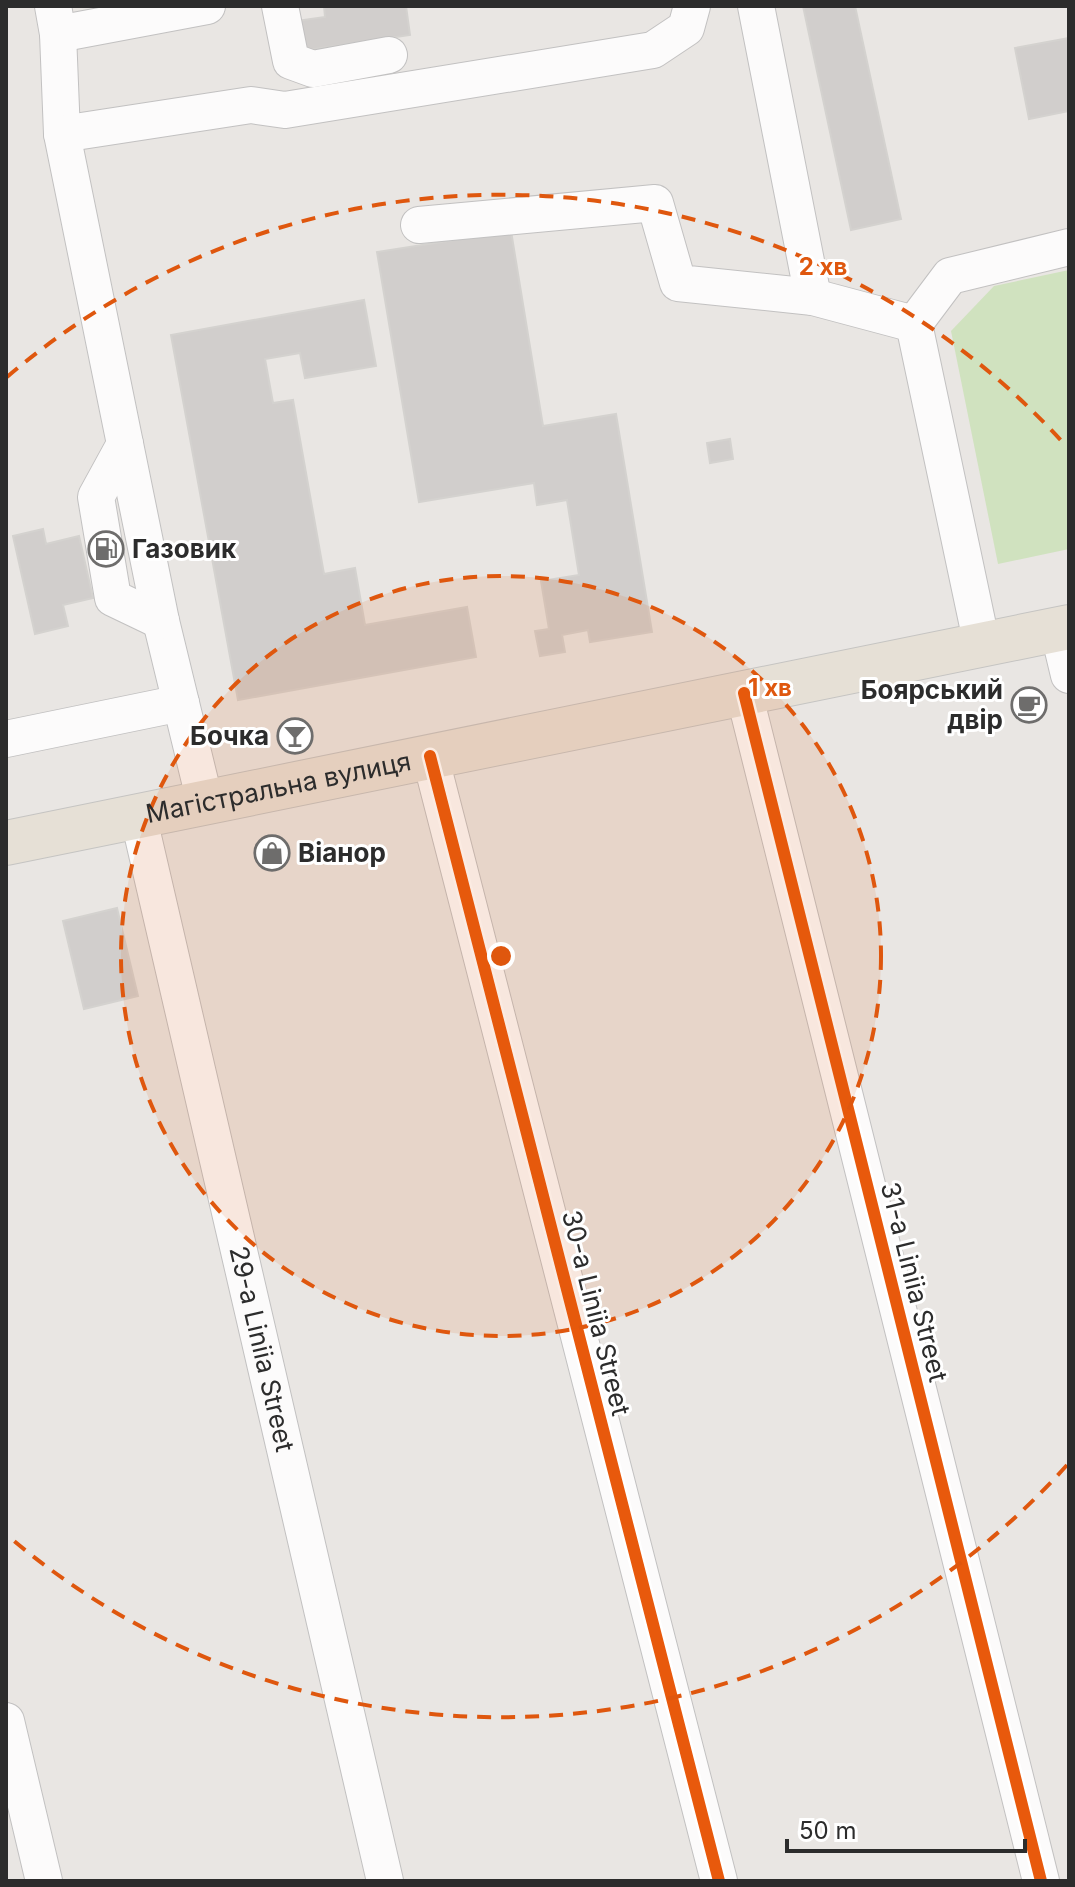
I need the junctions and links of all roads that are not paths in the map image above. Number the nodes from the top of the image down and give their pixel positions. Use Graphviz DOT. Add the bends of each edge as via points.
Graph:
graph roads {
  1 [pos="207,6"];
  2 [pos="280,6"];
  3 [pos="692,6"];
  4 [pos="756,6"];
  5 [pos="56,20"];
  6 [pos="389,55"];
  7 [pos="62,134"];
  8 [pos="419,225"];
  9 [pos="1069,247"];
  10 [pos="813,297"];
  11 [pos="914,324"];
  12 [pos="1064,628"];
  13 [pos="982,645"];
  14 [pos="1069,675"];
  15 [pos="744,693"];
  16 [pos="181,703"];
  17 [pos="6,739"];
  18 [pos="430,756"];
  19 [pos="205,802"];
  20 [pos="138,815"];
  21 [pos="6,843"];
  22 [pos="6,1721"];
  23 [pos="44,1881"];
  24 [pos="385,1881"];
  25 [pos="719,1881"];
  26 [pos="1041,1881"];
  1 -- 5 [label="street"];
  2 -- 6 [label="street" via="291,61 313,69"];
  3 -- 7 [label="street" via="686,28 653,50 285,110 251,105"];
  4 -- 10 [label="street"];
  5 -- 7 [label="street"];
  7 -- 16 [label="street" via="125,444 96,497 113,598 161,621"];
  8 -- 10 [label="street" via="655,203 678,283"];
  9 -- 11 [label="street" via="950,276"];
  10 -- 11 [label="street"];
  11 -- 13 [label="street"];
  12 -- 13 [label="main road, Магістральна вулиця"];
  12 -- 14 [label="street"];
  13 -- 15 [label="main road, Магістральна вулиця"];
  15 -- 18 [label="main road, Магістральна вулиця"];
  15 -- 26 [label="street, 31-a Liniia Street"];
  16 -- 17 [label="street"];
  16 -- 19 [label="street"];
  18 -- 19 [label="main road, Магістральна вулиця"];
  18 -- 25 [label="street, 30-a Liniia Street"];
  19 -- 20 [label="main road, Магістральна вулиця"];
  20 -- 21 [label="main road, Магістральна вулиця"];
  20 -- 24 [label="street, 29-a Liniia Street"];
  22 -- 23 [label="street"];
}
